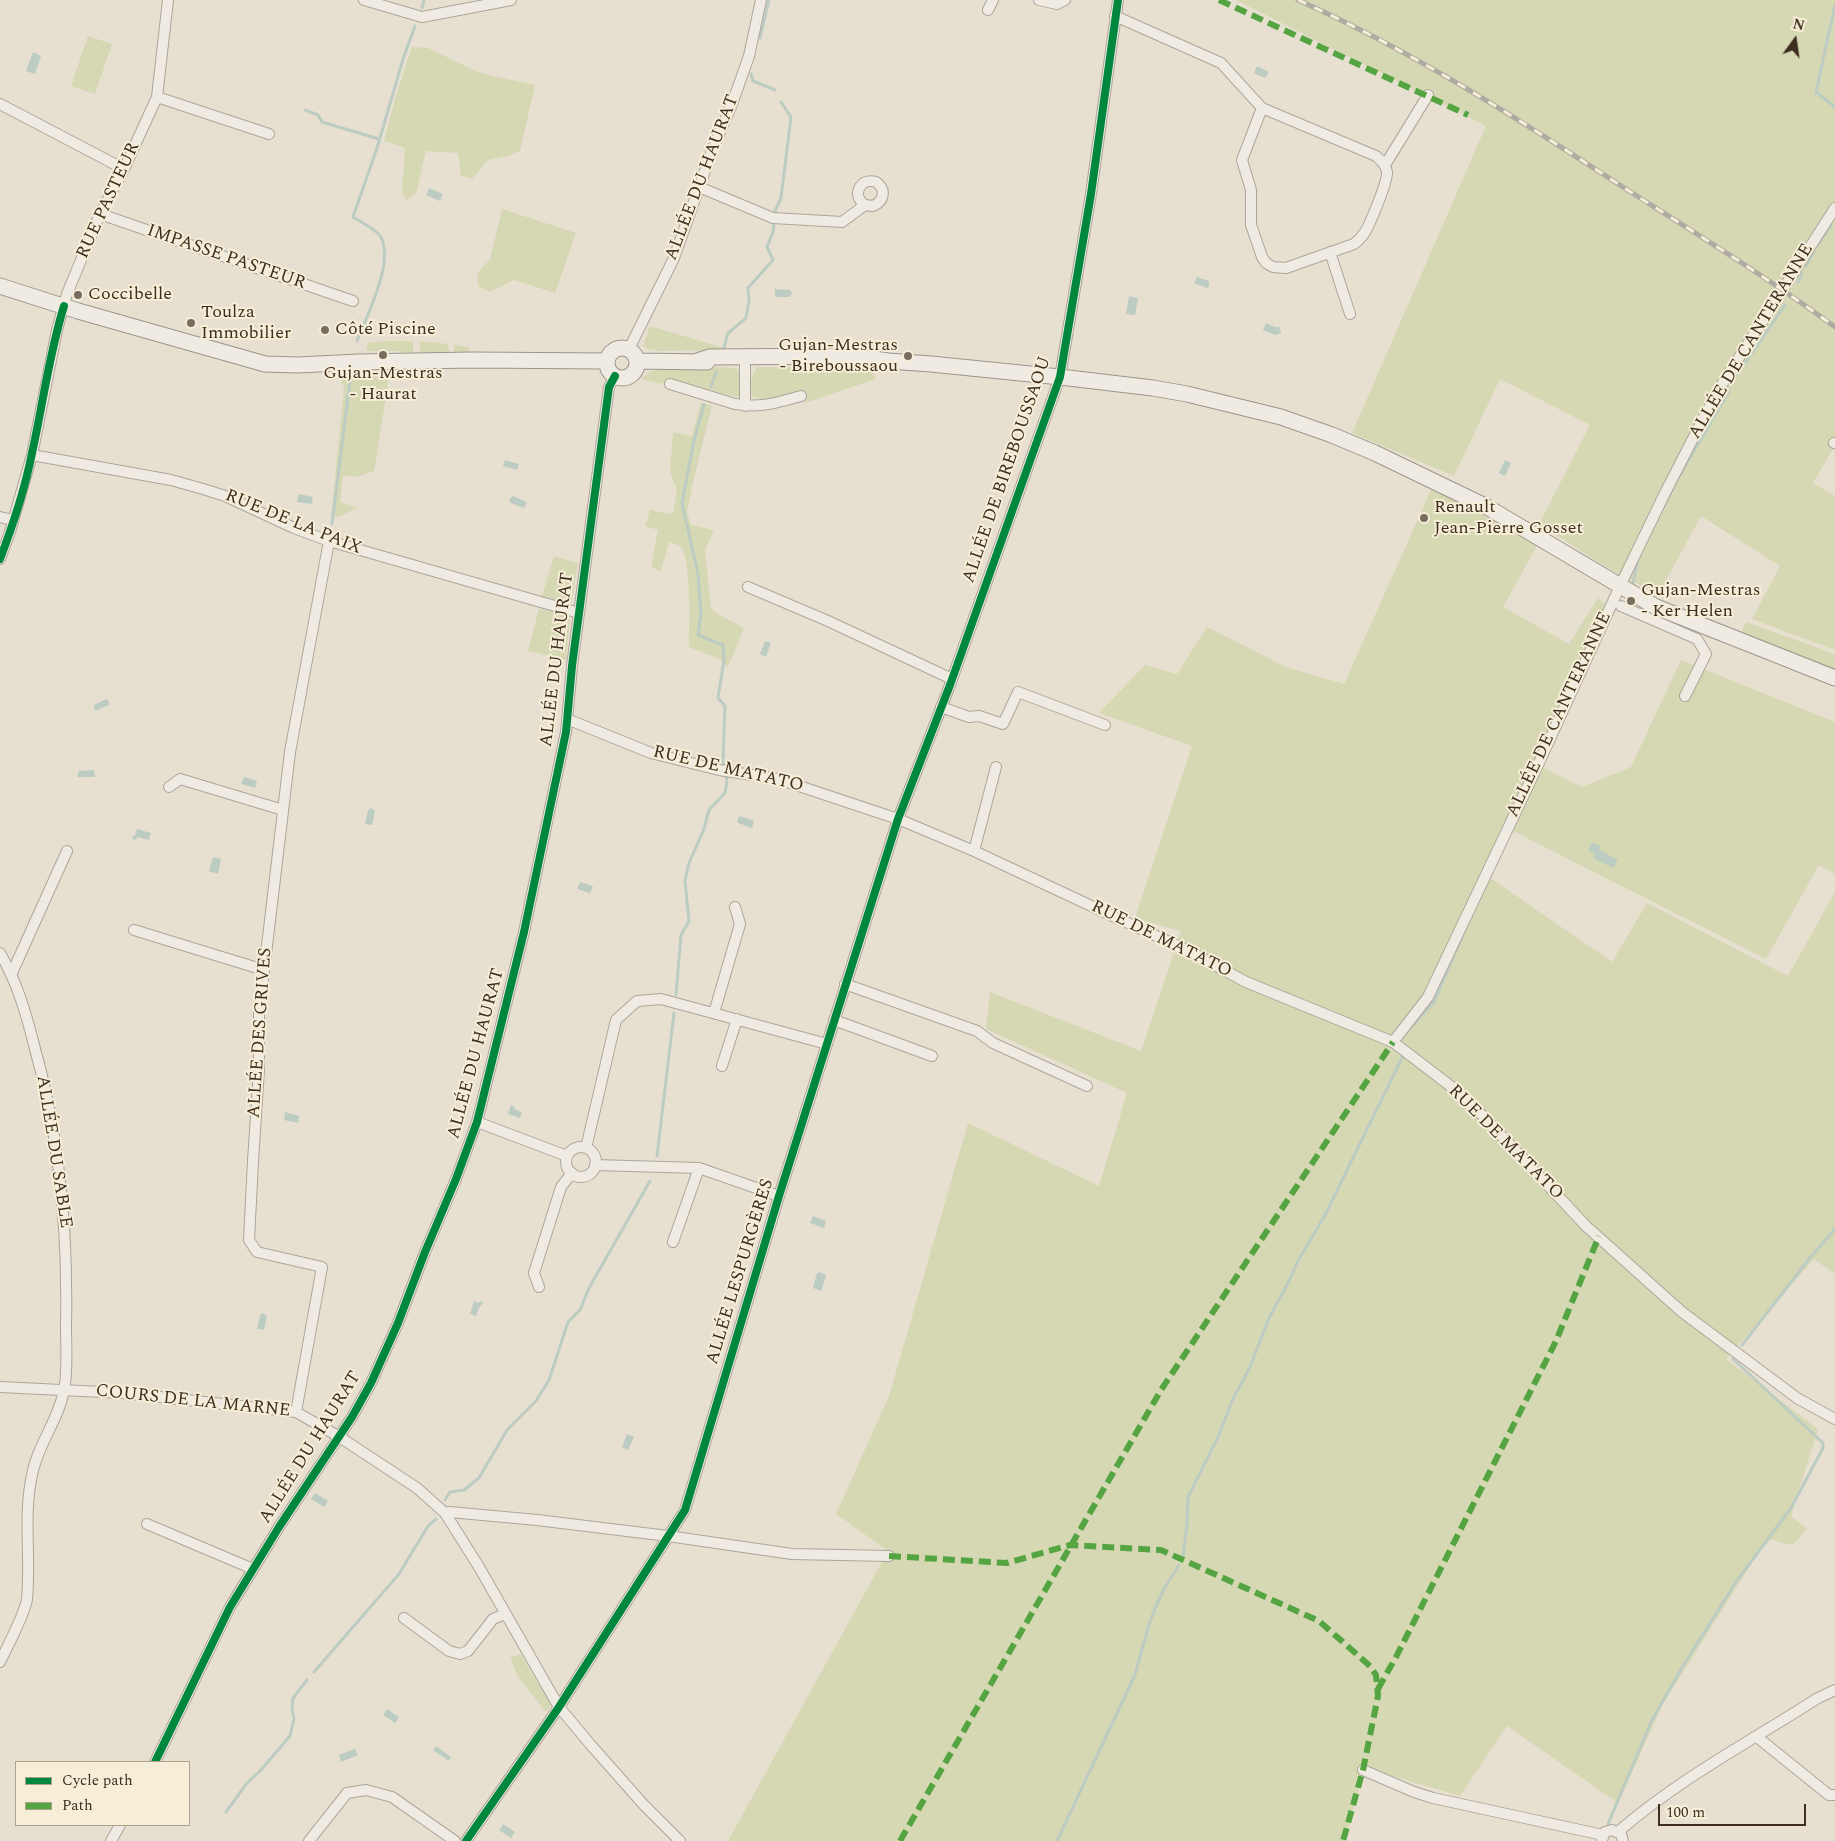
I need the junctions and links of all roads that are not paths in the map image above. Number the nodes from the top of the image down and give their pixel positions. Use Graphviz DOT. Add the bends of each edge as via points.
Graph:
graph roads {
  1 [pos="364,0"];
  2 [pos="512,0"];
  3 [pos="761,0"];
  4 [pos="1039,0"];
  5 [pos="1065,0"];
  6 [pos="1118,0"];
  7 [pos="166,1"];
  8 [pos="492,2"];
  9 [pos="1116,16"];
  10 [pos="1428,95"];
  11 [pos="157,97"];
  12 [pos="0,104"];
  13 [pos="1262,108"];
  14 [pos="269,134"];
  15 [pos="1385,165"];
  16 [pos="124,169"];
  17 [pos="699,187"];
  18 [pos="865,205"];
  19 [pos="1835,208"];
  20 [pos="100,214"];
  21 [pos="1330,252"];
  22 [pos="0,286"];
  23 [pos="353,301"];
  24 [pos="64,306"];
  25 [pos="1350,314"];
  26 [pos="633,355"];
  27 [pos="745,361"];
  28 [pos="607,362"];
  29 [pos="615,376"];
  30 [pos="1060,377"];
  31 [pos="670,384"];
  32 [pos="802,396"];
  33 [pos="745,406"];
  34 [pos="32,455"];
  35 [pos="0,516"];
  36 [pos="13,520"];
  37 [pos="329,541"];
  38 [pos="0,559"];
  39 [pos="1620,586"];
  40 [pos="748,587"];
  41 [pos="1621,606"];
  42 [pos="579,613"];
  43 [pos="1700,633"];
  44 [pos="1835,678"];
  45 [pos="952,679"];
  46 [pos="1685,696"];
  47 [pos="941,707"];
  48 [pos="567,719"];
  49 [pos="1105,725"];
  50 [pos="996,767"];
  51 [pos="169,787"];
  52 [pos="283,810"];
  53 [pos="898,819"];
  54 [pos="66,851"];
  55 [pos="974,851"];
  56 [pos="735,907"];
  57 [pos="134,930"];
  58 [pos="0,953"];
  59 [pos="264,970"];
  60 [pos="12,973"];
  61 [pos="846,984"];
  62 [pos="714,1013"];
  63 [pos="737,1019"];
  64 [pos="834,1020"];
  65 [pos="1393,1042"];
  66 [pos="827,1044"];
  67 [pos="932,1056"];
  68 [pos="722,1066"];
  69 [pos="1088,1086"];
  70 [pos="477,1122"];
  71 [pos="586,1148"];
  72 [pos="566,1156"];
  73 [pos="595,1165"];
  74 [pos="699,1168"];
  75 [pos="572,1173"];
  76 [pos="779,1196"];
  77 [pos="673,1242"];
  78 [pos="539,1287"];
  79 [pos="0,1387"];
  80 [pos="64,1389"];
  81 [pos="296,1412"];
  82 [pos="1835,1419"];
  83 [pos="338,1436"];
  84 [pos="445,1513"];
  85 [pos="147,1524"];
  86 [pos="668,1536"];
  87 [pos="889,1556"];
  88 [pos="253,1569"];
  89 [pos="505,1614"];
  90 [pos="404,1618"];
  91 [pos="0,1662"];
  92 [pos="1835,1690"];
  93 [pos="559,1706"];
  94 [pos="1757,1737"];
  95 [pos="155,1761"];
  96 [pos="1363,1770"];
  97 [pos="1835,1795"];
  98 [pos="119,1826"];
  99 [pos="1619,1831"];
  100 [pos="1603,1838"];
  101 [pos="111,1841"];
  102 [pos="309,1841"];
  103 [pos="455,1841"];
  104 [pos="466,1841"];
  105 [pos="680,1841"];
  106 [pos="1623,1841"];
  1 -- 8 [label="street" via="422,17"];
  2 -- 8 [label="street"];
  3 -- 17 [label="street, ALLÉE DU HAURAT" via="749,56"];
  4 -- 5 [label="street" via="1057,4"];
  6 -- 9 [label="street, ALLÉE DE BIREBOUSSAOU"];
  7 -- 11 [label="street, RUE PASTEUR"];
  9 -- 13 [label="street" via="1221,63"];
  9 -- 30 [label="street, ALLÉE DE BIREBOUSSAOU"];
  10 -- 15 [label="street"];
  11 -- 14 [label="street"];
  11 -- 16 [label="street, RUE PASTEUR"];
  12 -- 16 [label="street"];
  13 -- 15 [label="street" via="1376,156"];
  13 -- 21 [label="street" via="1242,160 1251,190 1251,225 1262,258 1273,267 1283,268"];
  15 -- 21 [label="street" via="1386,180 1361,238 1354,244"];
  16 -- 20 [label="street, RUE PASTEUR"];
  17 -- 18 [label="street" via="774,218 842,222"];
  17 -- 26 [label="street, ALLÉE DU HAURAT" via="674,258"];
  19 -- 39 [label="street, ALLÉE DE CANTERANNE" via="1724,381"];
  20 -- 23 [label="street, IMPASSE PASTEUR"];
  20 -- 24 [label="street, RUE PASTEUR"];
  21 -- 25 [label="street"];
  22 -- 24 [label="main road"];
  24 -- 28 [label="main road" via="275,365 472,360"];
  24 -- 34 [label="street, RUE PASTEUR"];
  26 -- 27 [label="main road" via="723,364"];
  26 -- 28 [label="main road" via="620,348 615,349"];
  26 -- 29 [label="main road" via="636,370 633,374 624,378"];
  27 -- 30 [label="main road" via="860,365 888,361"];
  27 -- 33 [label="street"];
  28 -- 29 [label="main road"];
  29 -- 42 [label="street, ALLÉE DU HAURAT" via="609,386"];
  30 -- 39 [label="main road" via="1187,394 1304,425 1375,454 1487,507"];
  30 -- 45 [label="street, ALLÉE DE BIREBOUSSAOU"];
  31 -- 33 [label="street"];
  32 -- 33 [label="street" via="766,406"];
  34 -- 36 [label="street, RUE PASTEUR"];
  34 -- 37 [label="street, RUE DE LA PAIX" via="171,480 203,489 227,496"];
  35 -- 36 [label="street"];
  36 -- 38 [label="street, RUE PASTEUR"];
  37 -- 42 [label="street, RUE DE LA PAIX"];
  37 -- 52 [label="street, ALLÉE DES GRIVES" via="290,752"];
  39 -- 43 [label="main road"];
  39 -- 65 [label="street, ALLÉE DE CANTERANNE" via="1428,997"];
  40 -- 45 [label="street"];
  41 -- 43 [label="street"];
  42 -- 48 [label="street, ALLÉE DU HAURAT"];
  43 -- 44 [label="main road"];
  43 -- 46 [label="street" via="1706,654"];
  45 -- 47 [label="street, ALLÉE DE BIREBOUSSAOU"];
  47 -- 49 [label="street" via="1003,724 1018,692"];
  47 -- 53 [label="street, ALLÉE DE BIREBOUSSAOU"];
  48 -- 53 [label="street, RUE DE MATATO" via="652,753 719,770 778,779"];
  48 -- 70 [label="street, ALLÉE DU HAURAT" via="524,932"];
  50 -- 55 [label="street"];
  51 -- 52 [label="street" via="180,779"];
  52 -- 59 [label="street, ALLÉE DES GRIVES"];
  53 -- 55 [label="street, RUE DE MATATO"];
  53 -- 61 [label="street, ALLÉE LESPURGÈRES"];
  54 -- 60 [label="street"];
  55 -- 65 [label="street, RUE DE MATATO" via="1189,951 1246,982"];
  56 -- 62 [label="street" via="740,924"];
  57 -- 59 [label="street"];
  58 -- 60 [label="street, ALLÉE DU SABLE"];
  59 -- 81 [label="street, ALLÉE DES GRIVES" via="259,1013 259,1070 249,1240 257,1252 322,1267"];
  60 -- 80 [label="street, ALLÉE DU SABLE" via="40,1064 63,1194 67,1283"];
  61 -- 64 [label="street, ALLÉE LESPURGÈRES"];
  61 -- 69 [label="street" via="976,1031 993,1043"];
  62 -- 63 [label="street"];
  62 -- 71 [label="street" via="661,998 637,1001 616,1020"];
  63 -- 66 [label="street"];
  63 -- 68 [label="street"];
  64 -- 66 [label="street, ALLÉE LESPURGÈRES"];
  64 -- 67 [label="street"];
  65 -- 82 [label="street, RUE DE MATATO" via="1483,1116 1586,1226 1682,1312 1797,1398"];
  66 -- 76 [label="street, ALLÉE LESPURGÈRES"];
  70 -- 72 [label="street"];
  70 -- 83 [label="street, ALLÉE DU HAURAT" via="398,1323 371,1383"];
  71 -- 72 [label="street" via="572,1149"];
  71 -- 73 [label="street" via="592,1153"];
  72 -- 75 [label="street" via="566,1166"];
  73 -- 74 [label="street"];
  73 -- 75 [label="street" via="588,1175"];
  74 -- 76 [label="street"];
  74 -- 77 [label="street"];
  75 -- 78 [label="street" via="561,1187 534,1273"];
  76 -- 86 [label="street, ALLÉE LESPURGÈRES" via="692,1490 685,1510"];
  79 -- 80 [label="street, COURS DE LA MARNE"];
  80 -- 81 [label="street, COURS DE LA MARNE"];
  80 -- 91 [label="street, ALLÉE DU SABLE" via="32,1473 28,1502 27,1601"];
  81 -- 83 [label="street, COURS DE LA MARNE"];
  83 -- 84 [label="street, COURS DE LA MARNE" via="417,1488"];
  83 -- 88 [label="street, ALLÉE DU HAURAT"];
  84 -- 86 [label="street"];
  84 -- 89 [label="street, COURS DE LA MARNE"];
  85 -- 88 [label="street"];
  86 -- 87 [label="street" via="792,1554"];
  86 -- 93 [label="street, ALLÉE LESPURGÈRES"];
  88 -- 95 [label="street, ALLÉE DU HAURAT" via="230,1607"];
  89 -- 90 [label="street" via="493,1619 468,1650 460,1654 449,1652"];
  89 -- 93 [label="street, COURS DE LA MARNE"];
  92 -- 94 [label="street"];
  93 -- 104 [label="street, ALLÉE LESPURGÈRES"];
  93 -- 105 [label="street, COURS DE LA MARNE" via="643,1804"];
  94 -- 97 [label="street" via="1829,1796"];
  94 -- 99 [label="street" via="1643,1810"];
  96 -- 100 [label="street" via="1433,1798"];
  98 -- 101 [label="street"];
  99 -- 100 [label="street" via="1612,1830"];
  99 -- 106 [label="street"];
  102 -- 103 [label="street" via="347,1793 366,1790 392,1797"];
}
